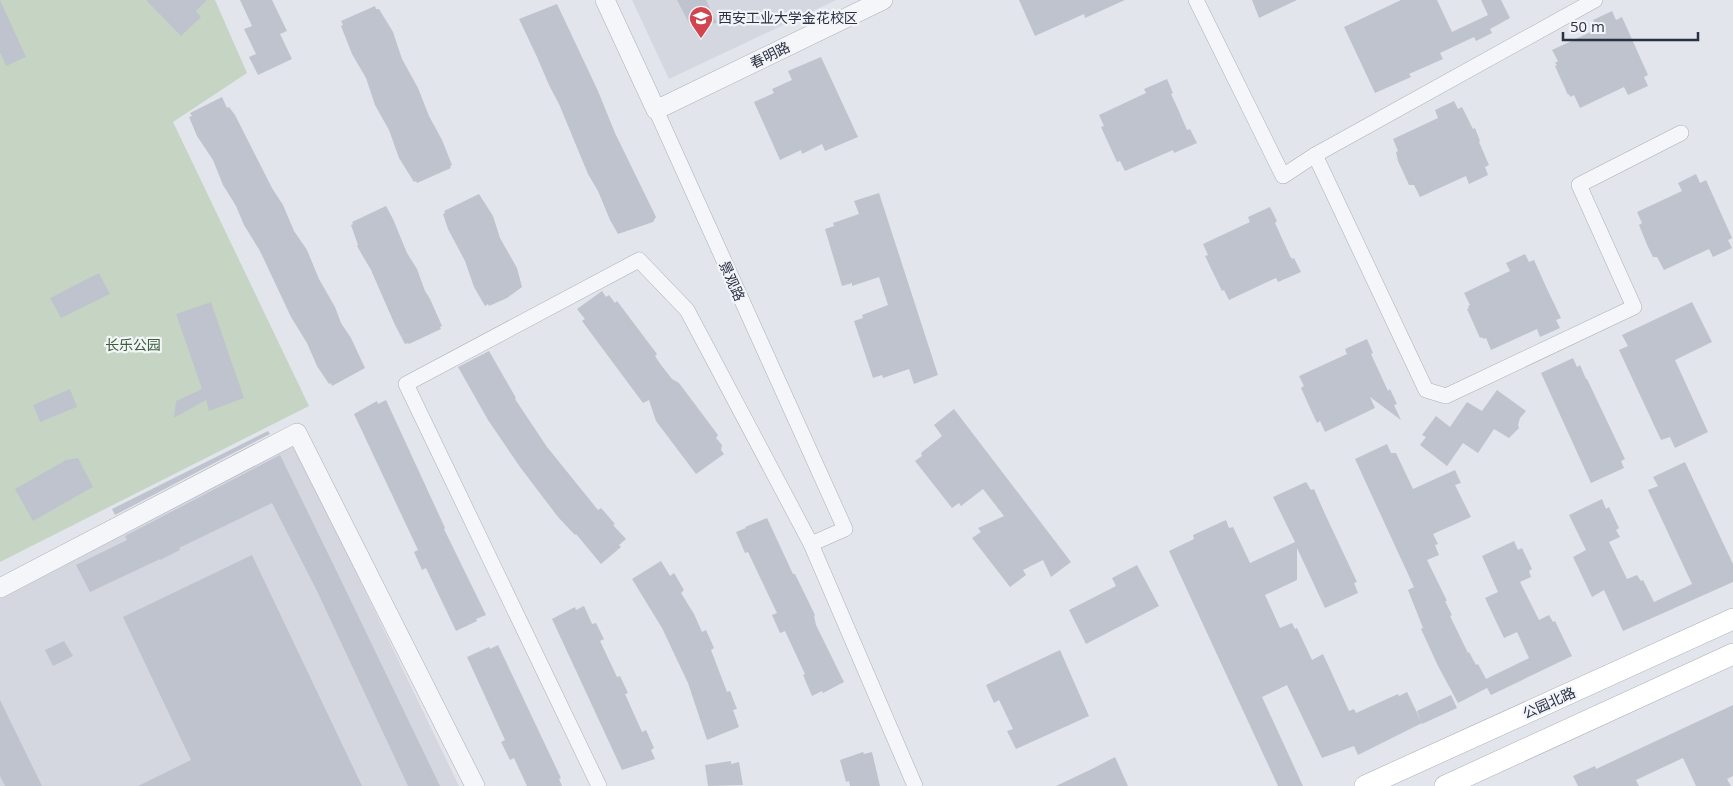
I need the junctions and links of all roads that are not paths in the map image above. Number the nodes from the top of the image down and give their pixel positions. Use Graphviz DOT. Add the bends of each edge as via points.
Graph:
graph roads {
  1 [pos="605,0"];
  2 [pos="883,0"];
  3 [pos="1196,0"];
  4 [pos="1595,0"];
  5 [pos="656,110"];
  6 [pos="1681,133"];
  7 [pos="1314,155"];
  8 [pos="811,544"];
  9 [pos="0,588"];
  10 [pos="1733,619"];
  11 [pos="1733,654"];
  12 [pos="475,786"];
  13 [pos="599,786"];
  14 [pos="915,786"];
  15 [pos="1365,786"];
  16 [pos="1444,786"];
  1 -- 5 [label="street, 景观路"];
  2 -- 5 [label="street, 春明路"];
  3 -- 7 [label="street" via="1283,176"];
  4 -- 7 [label="street"];
  5 -- 8 [label="street, 景观路" via="845,529"];
  6 -- 7 [label="street" via="1579,185 1634,307 1446,396 1426,390"];
  8 -- 13 [label="street" via="687,310 639,260 406,384"];
  8 -- 14 [label="street"];
  9 -- 12 [label="street" via="296,433"];
  10 -- 15 [label="main road, 公园北路"];
  11 -- 16 [label="main road"];
}
